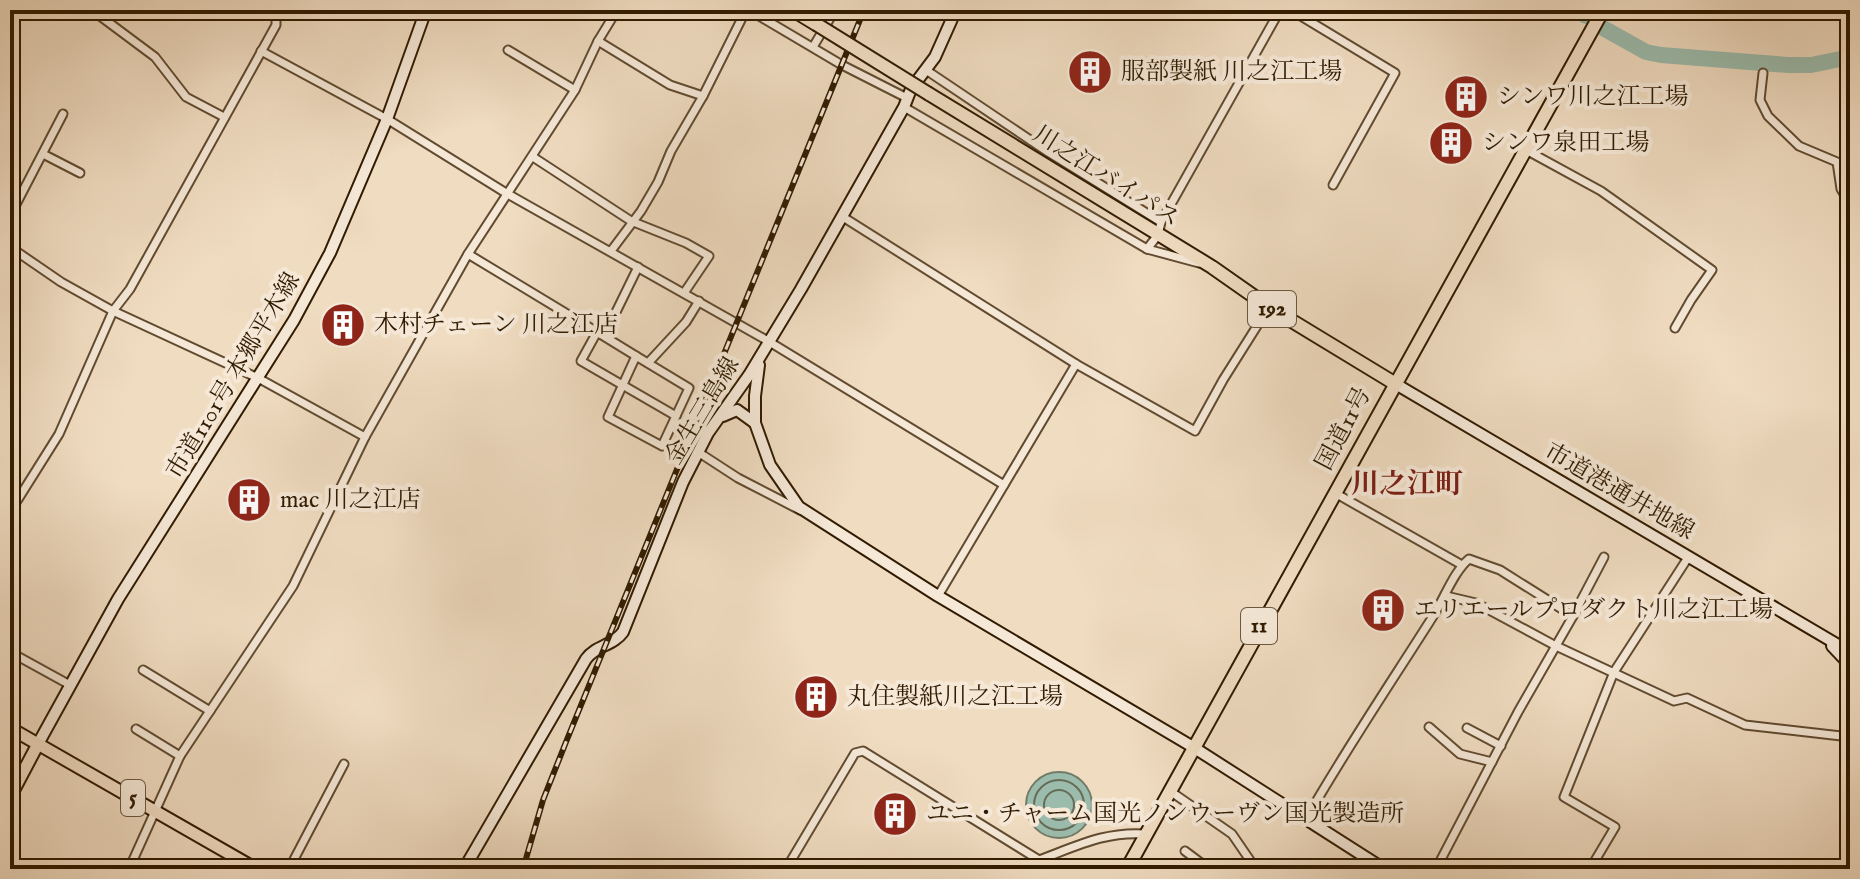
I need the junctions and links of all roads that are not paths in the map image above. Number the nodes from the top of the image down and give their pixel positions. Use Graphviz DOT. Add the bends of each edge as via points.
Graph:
graph roads {
  1 [pos="92,10"];
  2 [pos="263,10"];
  3 [pos="426,10"];
  4 [pos="439,10"];
  5 [pos="451,10"];
  6 [pos="617,10"];
  7 [pos="748,10"];
  8 [pos="793,10"];
  9 [pos="824,10"];
  10 [pos="956,10"];
  11 [pos="1280,10"];
  12 [pos="1291,10"];
  13 [pos="1603,10"];
  14 [pos="279,14"];
  15 [pos="598,41"];
  16 [pos="813,47"];
  17 [pos="508,50"];
  18 [pos="261,51"];
  19 [pos="926,70"];
  20 [pos="1763,73"];
  21 [pos="575,90"];
  22 [pos="703,96"];
  23 [pos="905,102"];
  24 [pos="63,114"];
  25 [pos="224,117"];
  26 [pos="387,119"];
  27 [pos="1526,150"];
  28 [pos="43,154"];
  29 [pos="533,157"];
  30 [pos="80,173"];
  31 [pos="1333,185"];
  32 [pos="506,193"];
  33 [pos="1850,204"];
  34 [pos="10,216"];
  35 [pos="843,217"];
  36 [pos="631,221"];
  37 [pos="1159,228"];
  38 [pos="10,247"];
  39 [pos="1147,249"];
  40 [pos="611,251"];
  41 [pos="468,254"];
  42 [pos="638,267"];
  43 [pos="1212,267"];
  44 [pos="684,293"];
  45 [pos="699,301"];
  46 [pos="1269,307"];
  47 [pos="113,311"];
  48 [pos="1675,328"];
  49 [pos="597,332"];
  50 [pos="766,344"];
  51 [pos="636,356"];
  52 [pos="648,363"];
  53 [pos="1076,364"];
  54 [pos="258,378"];
  55 [pos="1394,383"];
  56 [pos="623,385"];
  57 [pos="733,400"];
  58 [pos="755,406"];
  59 [pos="676,416"];
  60 [pos="717,421"];
  61 [pos="755,423"];
  62 [pos="365,437"];
  63 [pos="698,452"];
  64 [pos="1004,485"];
  65 [pos="1335,493"];
  66 [pos="10,512"];
  67 [pos="813,517"];
  68 [pos="1689,556"];
  69 [pos="1604,557"];
  70 [pos="1462,565"];
  71 [pos="938,596"];
  72 [pos="1446,596"];
  73 [pos="1573,616"];
  74 [pos="1823,637"];
  75 [pos="1556,646"];
  76 [pos="10,652"];
  77 [pos="1850,652"];
  78 [pos="1850,665"];
  79 [pos="143,670"];
  80 [pos="1614,672"];
  81 [pos="70,685"];
  82 [pos="210,711"];
  83 [pos="1429,727"];
  84 [pos="10,728"];
  85 [pos="1467,728"];
  86 [pos="136,729"];
  87 [pos="1850,737"];
  88 [pos="38,744"];
  89 [pos="1501,746"];
  90 [pos="1193,747"];
  91 [pos="180,756"];
  92 [pos="1492,762"];
  93 [pos="344,764"];
  94 [pos="1170,791"];
  95 [pos="10,797"];
  96 [pos="157,811"];
  97 [pos="1306,819"];
  98 [pos="1146,834"];
  99 [pos="1185,851"];
  100 [pos="129,869"];
  101 [pos="256,869"];
  102 [pos="289,869"];
  103 [pos="464,869"];
  104 [pos="787,869"];
  105 [pos="1127,869"];
  106 [pos="1209,869"];
  107 [pos="1256,869"];
  108 [pos="1384,869"];
  109 [pos="1436,869"];
  110 [pos="1590,869"];
  1 -- 25 [label="street" via="155,57 186,97"];
  2 -- 14 [label="street"];
  3 -- 26 [label="street, 市道1101号 本郷平木線"];
  4 -- 5 [label="street"];
  6 -- 15 [label="street"];
  7 -- 16 [label="street"];
  7 -- 22 [label="street"];
  8 -- 37 [label="highway, 川之江バイパス / 192, bridge"];
  9 -- 16 [label="street" via="832,15"];
  10 -- 19 [label="street, 金生三島線"];
  11 -- 37 [label="street"];
  12 -- 31 [label="street" via="1395,73"];
  13 -- 27 [label="highway, 国道11号 / 11"];
  14 -- 18 [label="street"];
  15 -- 21 [label="street"];
  15 -- 22 [label="street" via="670,85"];
  16 -- 23 [label="street"];
  17 -- 21 [label="street"];
  18 -- 25 [label="street"];
  18 -- 26 [label="street"];
  19 -- 23 [label="street, 金生三島線"];
  19 -- 37 [label="street"];
  20 -- 33 [label="street" via="1763,109 1799,146 1837,162 1841,189"];
  21 -- 29 [label="street"];
  22 -- 36 [label="street"];
  23 -- 35 [label="street, 金生三島線"];
  23 -- 39 [label="street"];
  24 -- 28 [label="street"];
  25 -- 47 [label="street"];
  26 -- 32 [label="street"];
  26 -- 54 [label="street, 市道1101号 本郷平木線" via="330,253"];
  27 -- 48 [label="street" via="1601,191 1712,270"];
  27 -- 55 [label="highway, 国道11号 / 11"];
  28 -- 30 [label="street"];
  28 -- 34 [label="street"];
  29 -- 32 [label="street"];
  29 -- 36 [label="street"];
  32 -- 40 [label="street"];
  32 -- 41 [label="street"];
  35 -- 50 [label="street, 金生三島線"];
  35 -- 53 [label="street"];
  36 -- 40 [label="street"];
  36 -- 44 [label="street" via="709,256"];
  37 -- 39 [label="street"];
  37 -- 43 [label="highway, 川之江バイパス / 192"];
  38 -- 47 [label="street"];
  39 -- 43 [label="street"];
  40 -- 42 [label="street"];
  41 -- 49 [label="street"];
  41 -- 62 [label="street"];
  42 -- 44 [label="street"];
  42 -- 49 [label="street" via="616,312"];
  43 -- 46 [label="highway, 川之江バイパス / 192"];
  44 -- 45 [label="street"];
  45 -- 50 [label="street"];
  45 -- 52 [label="street"];
  46 -- 53 [label="street" via="1195,431"];
  46 -- 55 [label="highway, 川之江バイパス / 192"];
  47 -- 54 [label="street"];
  47 -- 66 [label="street" via="59,434"];
  49 -- 51 [label="street"];
  49 -- 56 [label="street" via="581,361"];
  50 -- 57 [label="street, 金生三島線"];
  50 -- 58 [label="street" via="757,371"];
  50 -- 64 [label="street"];
  51 -- 52 [label="street"];
  51 -- 56 [label="street"];
  52 -- 59 [label="street" via="689,388"];
  53 -- 64 [label="street"];
  54 -- 62 [label="street"];
  54 -- 81 [label="street, 市道1101号 本郷平木線"];
  55 -- 65 [label="highway, 国道11号 / 11"];
  55 -- 68 [label="street, 市道港通井地線"];
  56 -- 59 [label="street"];
  56 -- 59 [label="street" via="608,417 662,446"];
  57 -- 58 [label="street" via="742,398"];
  57 -- 60 [label="street, 金生三島線"];
  58 -- 61 [label="street"];
  60 -- 61 [label="street" via="737,410"];
  60 -- 63 [label="street, 金生三島線"];
  61 -- 67 [label="street" via="779,481"];
  62 -- 82 [label="street" via="293,586"];
  63 -- 67 [label="street"];
  63 -- 103 [label="street, 金生三島線" via="623,632 586,659"];
  64 -- 71 [label="street"];
  65 -- 70 [label="street"];
  65 -- 90 [label="highway, 国道11号 / 11"];
  67 -- 71 [label="street"];
  68 -- 74 [label="street, 市道港通井地線"];
  68 -- 80 [label="street"];
  69 -- 73 [label="street"];
  70 -- 72 [label="street"];
  70 -- 73 [label="street" via="1469,559 1488,564"];
  71 -- 90 [label="street"];
  72 -- 75 [label="street" via="1476,603"];
  72 -- 97 [label="street"];
  73 -- 75 [label="street"];
  74 -- 77 [label="street, 市道港通井地線"];
  74 -- 78 [label="street, 市道港通井地線"];
  75 -- 80 [label="street"];
  75 -- 89 [label="street"];
  76 -- 81 [label="street"];
  79 -- 82 [label="street"];
  80 -- 87 [label="street" via="1674,701 1687,698 1745,725"];
  80 -- 110 [label="street" via="1564,797 1615,827"];
  81 -- 88 [label="street, 市道1101号 本郷平木線"];
  82 -- 91 [label="street"];
  83 -- 92 [label="street" via="1460,754"];
  84 -- 88 [label="main road, 5"];
  85 -- 89 [label="street"];
  86 -- 91 [label="street"];
  88 -- 95 [label="main road"];
  88 -- 96 [label="main road, 5"];
  89 -- 92 [label="street"];
  90 -- 94 [label="highway, 国道11号 / 11"];
  90 -- 97 [label="street"];
  91 -- 96 [label="street"];
  92 -- 109 [label="street"];
  93 -- 102 [label="street"];
  94 -- 98 [label="highway, 国道11号 / 11"];
  94 -- 107 [label="street" via="1232,834"];
  96 -- 100 [label="street"];
  96 -- 101 [label="main road, 5"];
  97 -- 108 [label="street"];
  98 -- 104 [label="street" via="1106,835 1039,860 863,751 855,753"];
  98 -- 105 [label="highway, 国道11号 / 11"];
  99 -- 106 [label="street"];
}
